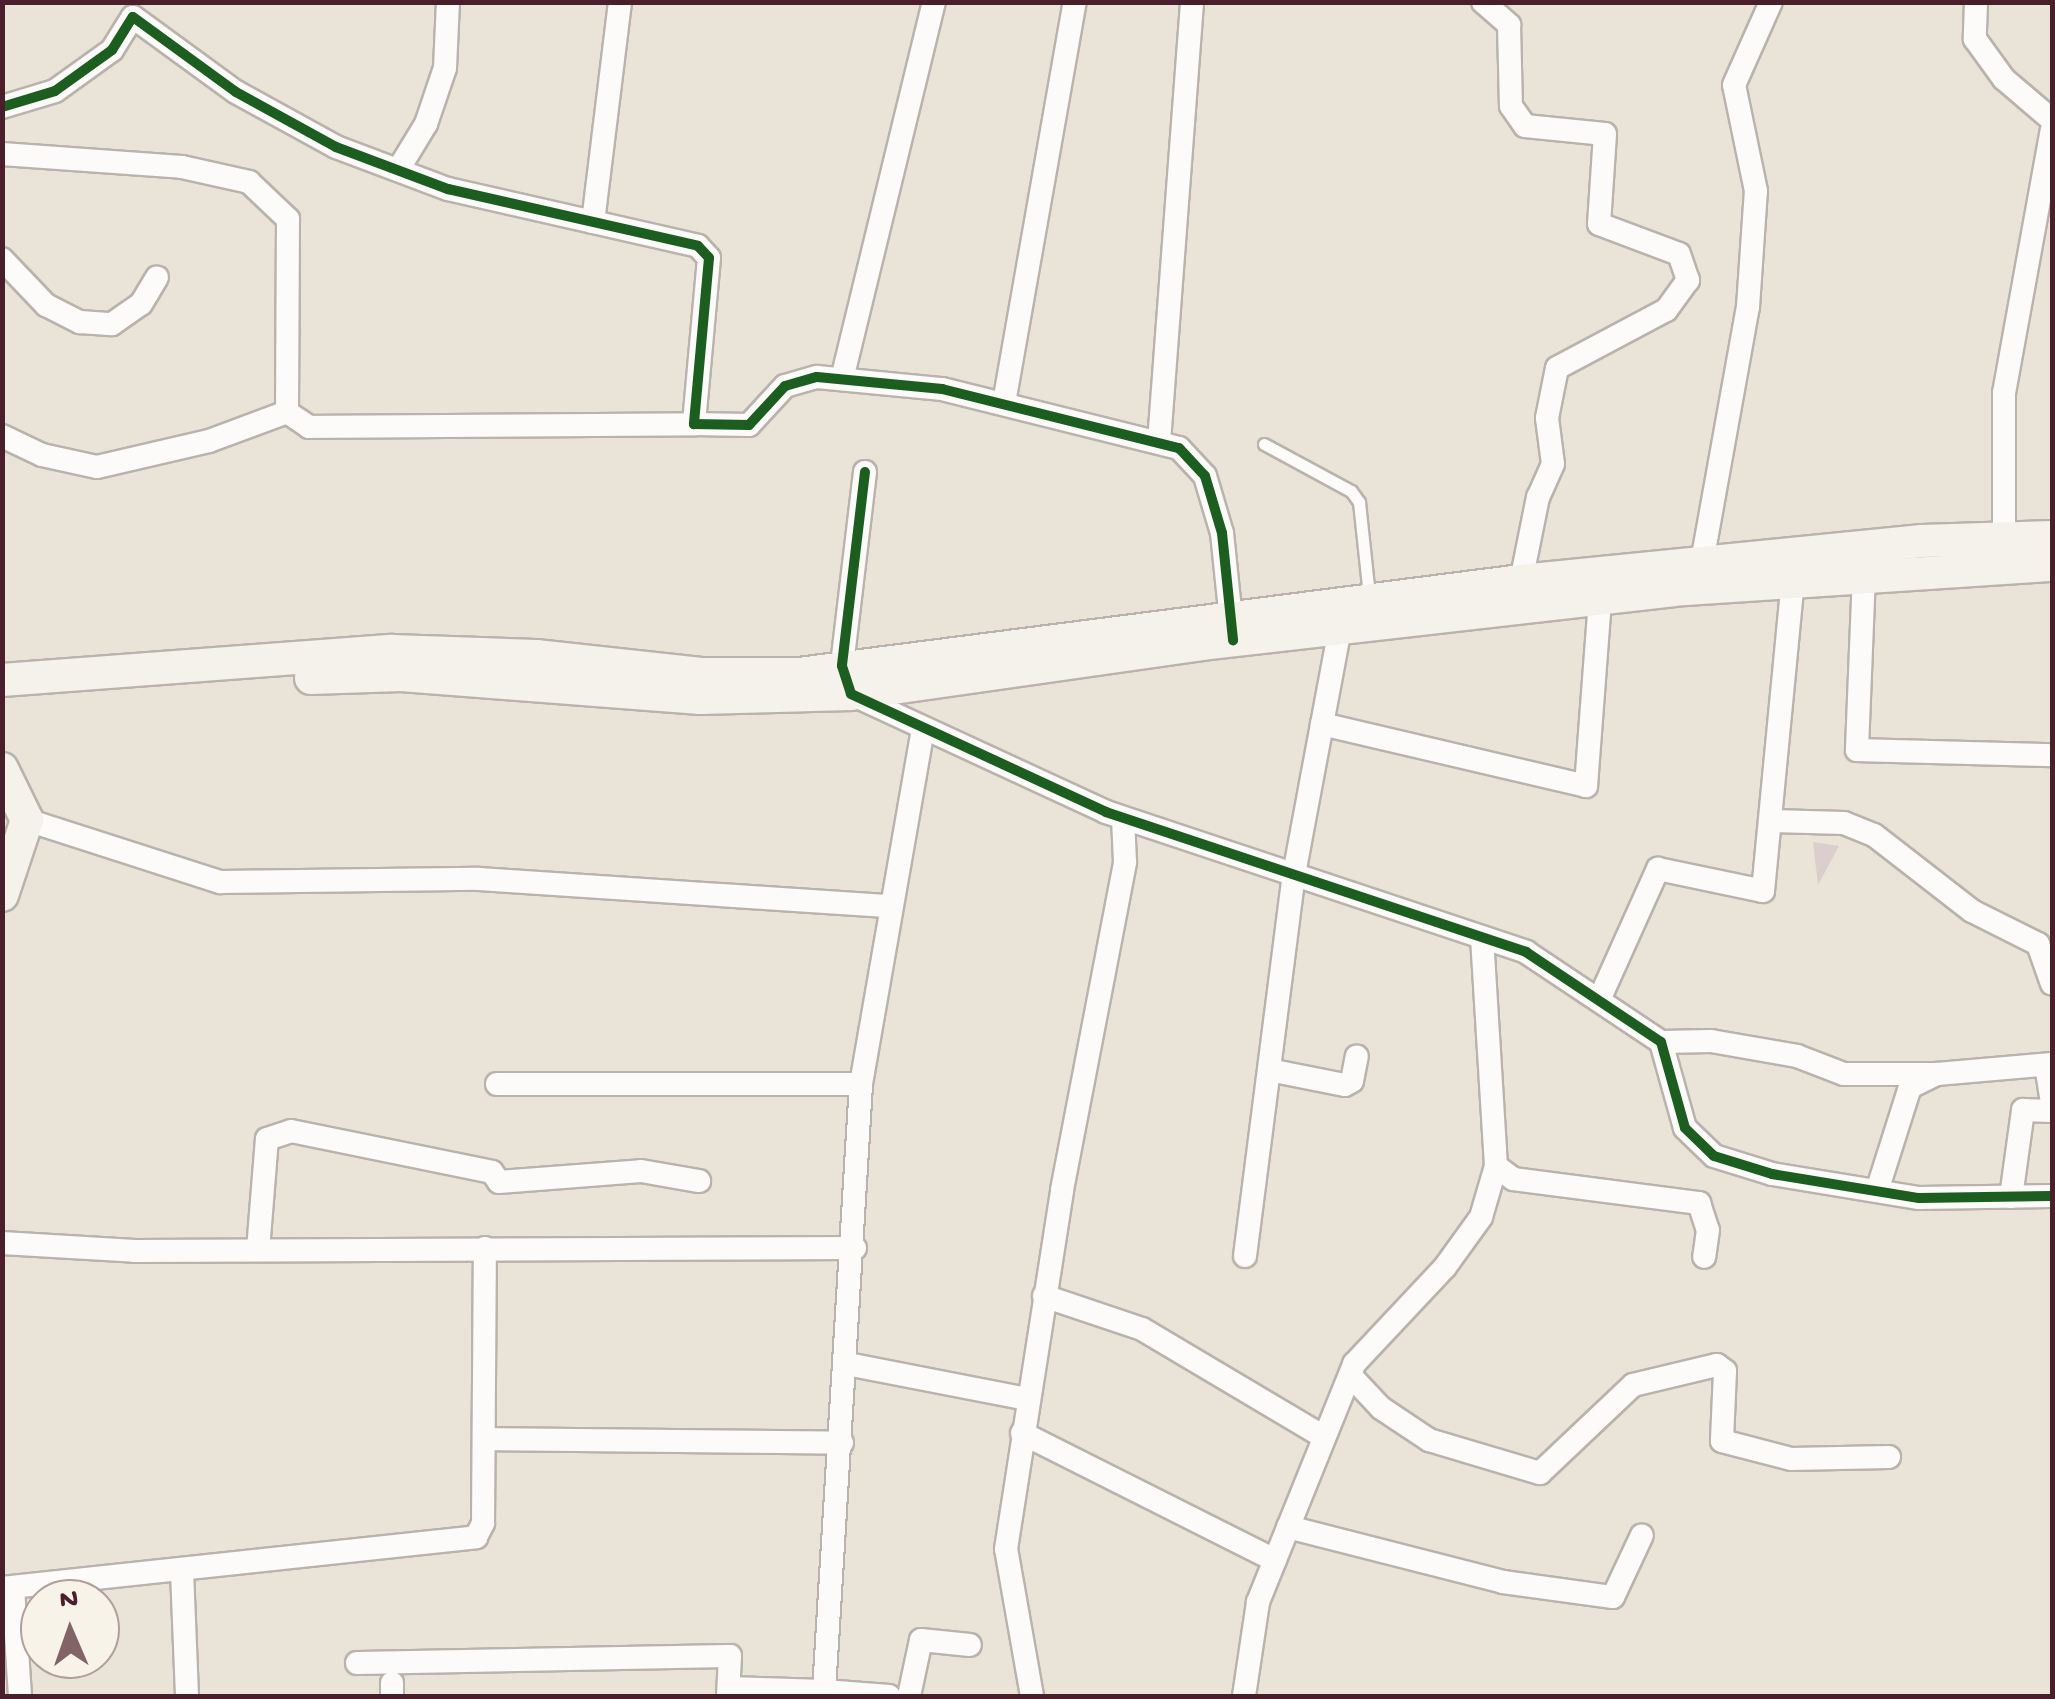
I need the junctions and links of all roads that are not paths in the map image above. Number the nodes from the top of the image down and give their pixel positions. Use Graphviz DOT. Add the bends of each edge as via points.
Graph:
graph roads {
  1 [pos="448,2"];
  2 [pos="620,2"];
  3 [pos="934,2"];
  4 [pos="1075,2"];
  5 [pos="1192,2"];
  6 [pos="1483,2"];
  7 [pos="1772,2"];
  8 [pos="1976,2"];
  9 [pos="2,107"];
  10 [pos="2052,120"];
  11 [pos="2052,130"];
  12 [pos="2,154"];
  13 [pos="398,170"];
  14 [pos="594,222"];
  15 [pos="2,259"];
  16 [pos="157,278"];
  17 [pos="842,380"];
  18 [pos="1004,403"];
  19 [pos="287,412"];
  20 [pos="694,424"];
  21 [pos="2,436"];
  22 [pos="1159,442"];
  23 [pos="1264,444"];
  24 [pos="866,472"];
  25 [pos="2052,537"];
  26 [pos="2004,549"];
  27 [pos="1702,562"];
  28 [pos="2052,565"];
  29 [pos="1864,574"];
  30 [pos="1793,580"];
  31 [pos="1521,581"];
  32 [pos="1600,598"];
  33 [pos="1368,600"];
  34 [pos="1232,628"];
  35 [pos="1340,628"];
  36 [pos="2,680"];
  37 [pos="846,680"];
  38 [pos="2,702"];
  39 [pos="1322,724"];
  40 [pos="923,730"];
  41 [pos="2052,755"];
  42 [pos="2,769"];
  43 [pos="1123,818"];
  44 [pos="27,820"];
  45 [pos="1772,820"];
  46 [pos="1294,874"];
  47 [pos="2,895"];
  48 [pos="890,906"];
  49 [pos="1482,938"];
  50 [pos="2052,984"];
  51 [pos="1598,1000"];
  52 [pos="1662,1042"];
  53 [pos="1357,1056"];
  54 [pos="2050,1064"];
  55 [pos="1269,1070"];
  56 [pos="1936,1074"];
  57 [pos="496,1084"];
  58 [pos="861,1084"];
  59 [pos="2052,1107"];
  60 [pos="1496,1166"];
  61 [pos="699,1181"];
  62 [pos="1877,1191"];
  63 [pos="2052,1196"];
  64 [pos="2011,1197"];
  65 [pos="2,1243"];
  66 [pos="485,1248"];
  67 [pos="855,1248"];
  68 [pos="258,1250"];
  69 [pos="1244,1256"];
  70 [pos="1704,1257"];
  71 [pos="1044,1296"];
  72 [pos="847,1364"];
  73 [pos="1350,1375"];
  74 [pos="1028,1398"];
  75 [pos="1022,1433"];
  76 [pos="1324,1437"];
  77 [pos="486,1439"];
  78 [pos="842,1443"];
  79 [pos="1889,1457"];
  80 [pos="1288,1527"];
  81 [pos="1642,1534"];
  82 [pos="1275,1560"];
  83 [pos="182,1572"];
  84 [pos="8,1588"];
  85 [pos="970,1645"];
  86 [pos="357,1663"];
  87 [pos="824,1691"];
  88 [pos="729,1692"];
  89 [pos="20,1696"];
  90 [pos="188,1696"];
  91 [pos="889,1696"];
  92 [pos="909,1696"];
  93 [pos="1032,1696"];
  94 [pos="1244,1696"];
  1 -- 13 [label="street" via="445,68 426,124"];
  2 -- 14 [label="street"];
  3 -- 17 [label="street"];
  4 -- 18 [label="street"];
  5 -- 22 [label="street"];
  6 -- 31 [label="street" via="1510,24 1511,106 1526,126 1605,134 1599,224 1679,254 1688,280 1666,310 1557,368 1547,418 1553,464 1538,497"];
  7 -- 27 [label="street" via="1734,85 1756,191 1748,307"];
  8 -- 10 [label="street" via="1975,39 2004,78"];
  9 -- 13 [label="street" via="54,91 112,50 133,17 236,92 336,148"];
  11 -- 26 [label="street" via="2004,392"];
  12 -- 19 [label="street" via="182,167 249,182 288,219"];
  13 -- 14 [label="street"];
  14 -- 20 [label="street" via="698,246 709,258"];
  15 -- 16 [label="street" via="46,305 80,322 112,324 141,304"];
  17 -- 18 [label="street"];
  17 -- 20 [label="street" via="817,377 785,386 749,426"];
  18 -- 22 [label="street"];
  19 -- 20 [label="street" via="309,427"];
  19 -- 21 [label="street" via="209,442 97,467 42,455"];
  22 -- 34 [label="street" via="1179,448 1205,476 1222,532"];
  23 -- 33 [label="lane" via="1351,490 1359,502"];
  24 -- 37 [label="street"];
  25 -- 26 [label="main road"];
  26 -- 27 [label="main road"];
  26 -- 28 [label="main road"];
  26 -- 29 [label="main road"];
  27 -- 31 [label="main road"];
  29 -- 30 [label="main road"];
  29 -- 41 [label="street" via="1857,750"];
  30 -- 32 [label="main road"];
  30 -- 45 [label="street"];
  31 -- 33 [label="main road"];
  32 -- 35 [label="main road"];
  32 -- 39 [label="street" via="1586,786"];
  33 -- 34 [label="main road"];
  34 -- 35 [label="main road"];
  34 -- 37 [label="main road"];
  35 -- 39 [label="street"];
  36 -- 37 [label="main road" via="392,650"];
  37 -- 38 [label="main road" via="700,698 401,675"];
  37 -- 40 [label="street"];
  39 -- 46 [label="street"];
  40 -- 43 [label="street"];
  40 -- 48 [label="street"];
  42 -- 44 [label="main road"];
  43 -- 46 [label="street"];
  43 -- 71 [label="street" via="1125,862"];
  44 -- 47 [label="main road"];
  44 -- 48 [label="street" via="220,882 479,879"];
  45 -- 50 [label="street" via="1844,822 1874,835 1972,911 2038,944"];
  45 -- 51 [label="street" via="1763,891 1658,868"];
  46 -- 49 [label="street"];
  46 -- 55 [label="street"];
  48 -- 58 [label="street"];
  49 -- 51 [label="street" via="1526,952"];
  49 -- 60 [label="street"];
  51 -- 52 [label="street"];
  52 -- 56 [label="street" via="1711,1041 1796,1056 1844,1074"];
  52 -- 62 [label="street" via="1685,1128 1714,1156 1772,1174"];
  53 -- 55 [label="street" via="1345,1086"];
  54 -- 56 [label="street"];
  54 -- 59 [label="street"];
  55 -- 69 [label="street"];
  56 -- 62 [label="street" via="1910,1087"];
  57 -- 58 [label="street"];
  58 -- 67 [label="street"];
  59 -- 64 [label="street" via="2024,1110"];
  60 -- 70 [label="street" via="1514,1178 1699,1203 1708,1230"];
  60 -- 73 [label="street" via="1481,1217"];
  61 -- 68 [label="street" via="640,1171 499,1182 492,1172 292,1131 267,1138"];
  62 -- 64 [label="street" via="1919,1198"];
  63 -- 64 [label="street"];
  65 -- 68 [label="street"];
  66 -- 67 [label="street"];
  66 -- 68 [label="street"];
  66 -- 77 [label="street"];
  67 -- 72 [label="street"];
  71 -- 74 [label="street"];
  71 -- 76 [label="street" via="1142,1329"];
  72 -- 74 [label="street"];
  72 -- 78 [label="street"];
  73 -- 76 [label="street"];
  73 -- 79 [label="street" via="1380,1408 1429,1440 1540,1473 1633,1384 1716,1365 1725,1371 1722,1441 1790,1459"];
  74 -- 75 [label="street"];
  75 -- 82 [label="street"];
  75 -- 93 [label="street" via="1006,1549"];
  76 -- 80 [label="street"];
  77 -- 78 [label="street"];
  77 -- 83 [label="street" via="483,1523 476,1538"];
  78 -- 87 [label="street"];
  80 -- 81 [label="street" via="1503,1582 1613,1597"];
  80 -- 82 [label="street"];
  82 -- 94 [label="street" via="1258,1602"];
  83 -- 84 [label="street"];
  83 -- 90 [label="street"];
  84 -- 89 [label="street"];
  85 -- 92 [label="street" via="921,1640"];
  86 -- 88 [label="street" via="730,1656"];
  87 -- 88 [label="street"];
  87 -- 91 [label="street"];
}
